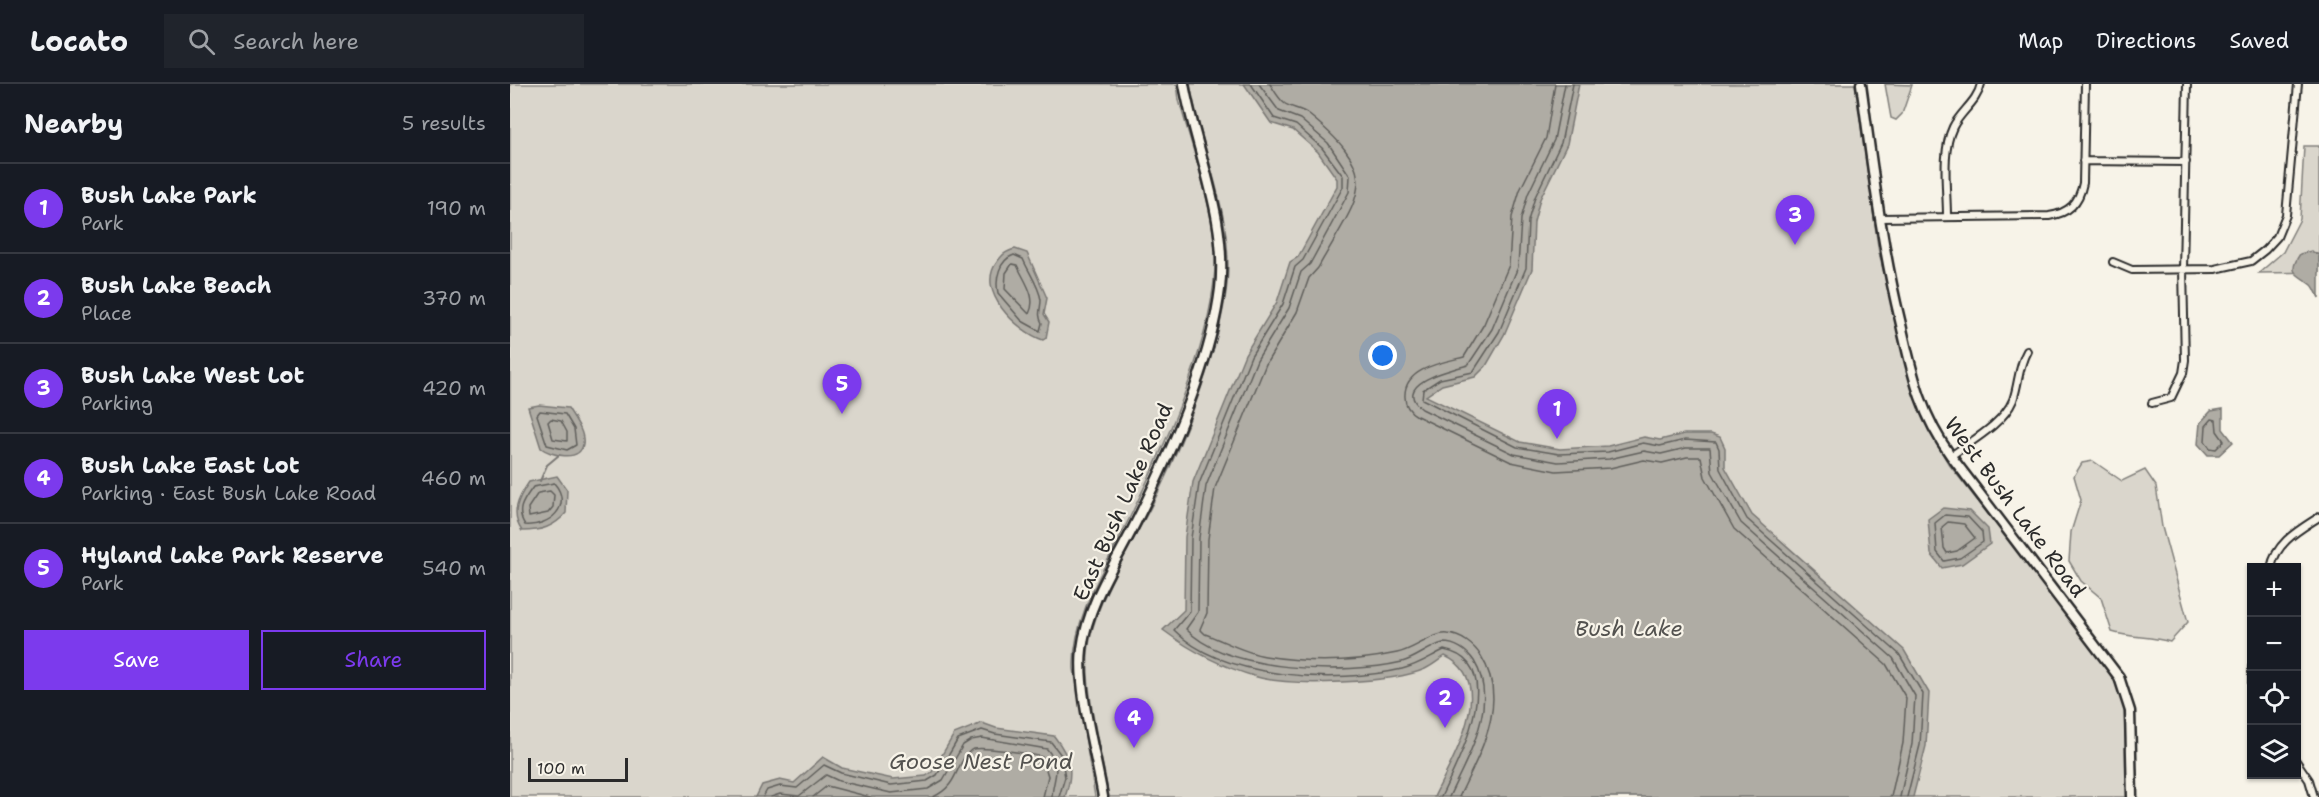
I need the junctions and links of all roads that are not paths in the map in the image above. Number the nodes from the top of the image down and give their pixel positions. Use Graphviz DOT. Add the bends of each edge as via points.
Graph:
graph roads {
  1 [pos="1184,84"];
  2 [pos="1861,84"];
  3 [pos="1981,84"];
  4 [pos="2187,84"];
  5 [pos="2298,84"];
  6 [pos="2085,86"];
  7 [pos="2083,161"];
  8 [pos="2186,162"];
  9 [pos="1947,216"];
  10 [pos="1880,219"];
  11 [pos="2113,262"];
  12 [pos="2183,270"];
  13 [pos="2027,351"];
  14 [pos="2152,403"];
  15 [pos="1951,456"];
  16 [pos="2319,517"];
  17 [pos="2273,563"];
  18 [pos="2301,768"];
  19 [pos="1103,797"];
  20 [pos="2132,797"];
  21 [pos="2314,797"];
  1 -- 19 [label="street, East Bush Lake Road" via="1221,243 1220,289 1211,332 1174,437 1159,476 1097,600 1082,648 1083,685"];
  2 -- 10 [label="street, West Bush Lake Road"];
  3 -- 9 [label="street" via="1948,141"];
  4 -- 8 [label="street"];
  5 -- 12 [label="street" via="2289,201 2277,237 2242,264"];
  6 -- 7 [label="street"];
  7 -- 8 [label="street"];
  7 -- 9 [label="street" via="2081,193 2069,210 2059,214"];
  8 -- 12 [label="street"];
  9 -- 10 [label="street"];
  10 -- 15 [label="street, West Bush Lake Road" via="1916,392 1933,431"];
  11 -- 12 [label="street" via="2132,270"];
  12 -- 14 [label="street" via="2186,346 2182,373 2171,398"];
  13 -- 15 [label="street" via="2019,365 2016,391 2006,412"];
  15 -- 20 [label="street, West Bush Lake Road" via="2119,677 2130,711"];
  16 -- 17 [label="street" via="2284,543"];
  18 -- 21 [label="street"];
}
